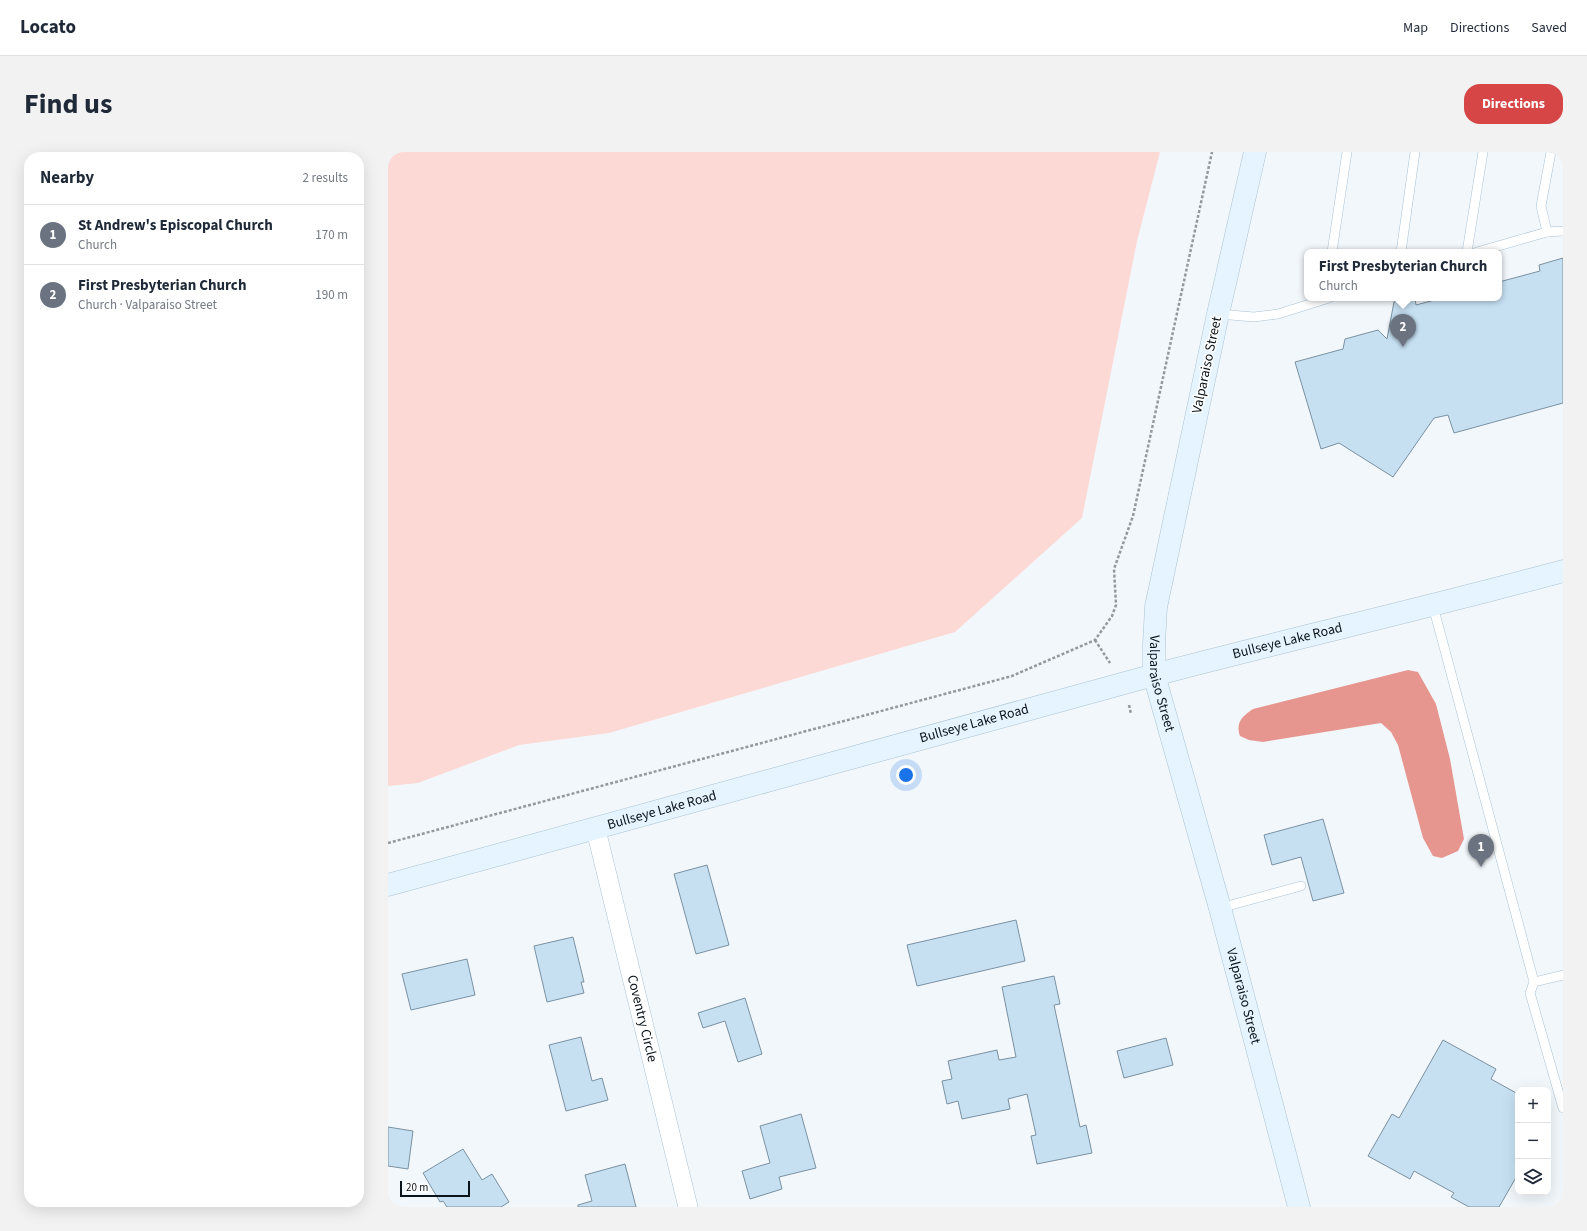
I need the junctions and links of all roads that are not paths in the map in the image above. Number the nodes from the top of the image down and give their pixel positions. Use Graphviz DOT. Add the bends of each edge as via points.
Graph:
graph roads {
  1 [pos="1255,152"];
  2 [pos="1346,152"];
  3 [pos="1415,152"];
  4 [pos="1483,152"];
  5 [pos="1551,152"];
  6 [pos="1563,231"];
  7 [pos="1547,232"];
  8 [pos="1332,249"];
  9 [pos="1400,249"];
  10 [pos="1467,249"];
  11 [pos="1487,249"];
  12 [pos="1318,301"];
  13 [pos="1218,314"];
  14 [pos="1563,571"];
  15 [pos="1433,606"];
  16 [pos="1154,675"];
  17 [pos="596,830"];
  18 [pos="388,885"];
  19 [pos="1301,886"];
  20 [pos="1220,908"];
  21 [pos="1563,975"];
  22 [pos="1534,982"];
  23 [pos="1563,1108"];
  24 [pos="688,1207"];
  25 [pos="1299,1207"];
  1 -- 13 [label="street, Valparaiso Street"];
  2 -- 8 [label="lane"];
  3 -- 9 [label="lane"];
  4 -- 10 [label="lane"];
  5 -- 7 [label="lane" via="1541,206"];
  6 -- 7 [label="lane"];
  7 -- 11 [label="lane"];
  12 -- 13 [label="lane" via="1278,314 1254,317"];
  13 -- 16 [label="street, Valparaiso Street" via="1156,607"];
  14 -- 15 [label="street, Bullseye Lake Road"];
  15 -- 16 [label="street, Bullseye Lake Road"];
  15 -- 22 [label="lane"];
  16 -- 17 [label="street, Bullseye Lake Road"];
  16 -- 20 [label="street, Valparaiso Street"];
  17 -- 18 [label="street, Bullseye Lake Road"];
  17 -- 24 [label="street, Coventry Circle"];
  19 -- 20 [label="lane"];
  20 -- 25 [label="street, Valparaiso Street"];
  21 -- 22 [label="lane"];
  22 -- 23 [label="lane" via="1530,993"];
}
